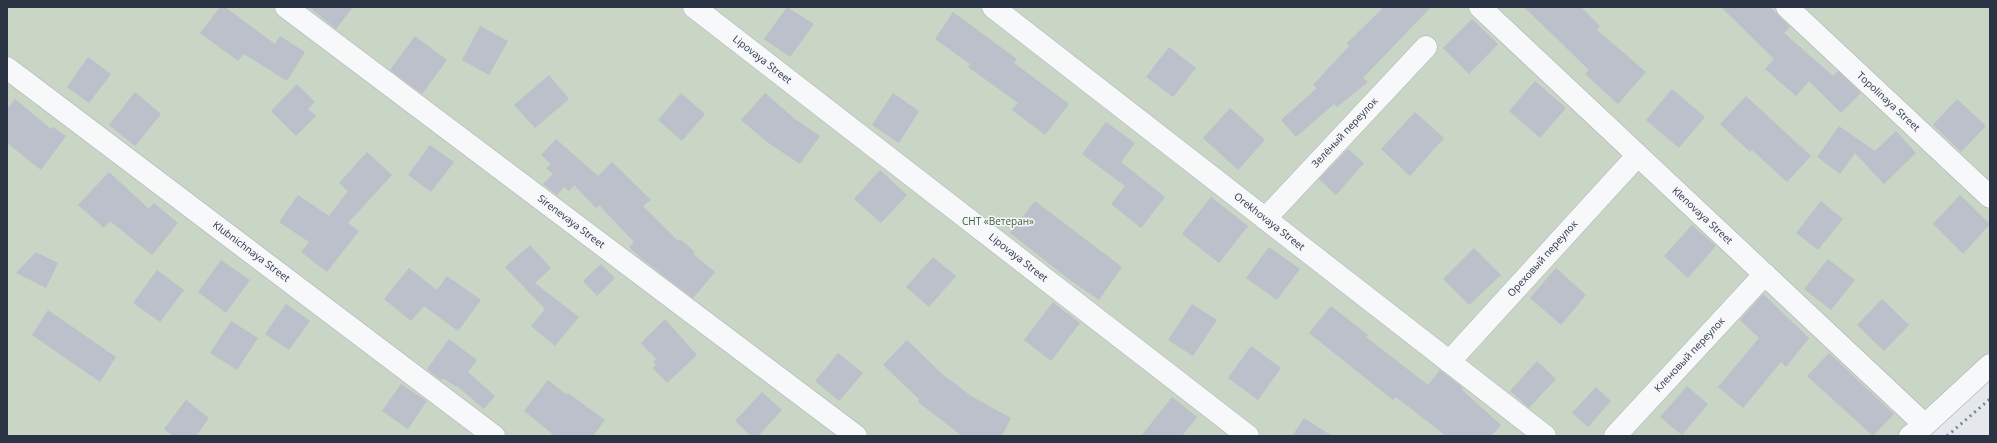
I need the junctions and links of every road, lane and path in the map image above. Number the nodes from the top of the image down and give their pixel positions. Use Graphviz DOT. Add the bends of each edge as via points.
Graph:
graph roads {
  1 [pos="286,7"];
  2 [pos="694,7"];
  3 [pos="993,7"];
  4 [pos="1480,7"];
  5 [pos="1786,7"];
  6 [pos="1426,47"];
  7 [pos="7,68"];
  8 [pos="1638,155"];
  9 [pos="1990,197"];
  10 [pos="1265,219"];
  11 [pos="1765,274"];
  12 [pos="1449,362"];
  13 [pos="1990,365"];
  14 [pos="1918,430"];
  15 [pos="494,436"];
  16 [pos="856,436"];
  17 [pos="1248,436"];
  18 [pos="1544,436"];
  19 [pos="1615,436"];
  1 -- 16 [label="street, Sirenevaya Street"];
  2 -- 17 [label="street, Lipovaya Street"];
  3 -- 10 [label="street, Orekhovaya Street"];
  4 -- 8 [label="street, Klenovaya Street"];
  5 -- 9 [label="street, Topolinaya Street"];
  6 -- 10 [label="street, Зелёный переулок"];
  7 -- 15 [label="street, Klubnichnaya Street"];
  8 -- 11 [label="street, Klenovaya Street"];
  8 -- 12 [label="street, Ореховый переулок"];
  10 -- 12 [label="street, Orekhovaya Street"];
  11 -- 14 [label="street, Klenovaya Street"];
  11 -- 19 [label="street, Кленовый переулок"];
  12 -- 18 [label="street, Orekhovaya Street"];
  13 -- 14 [label="street"];
}
